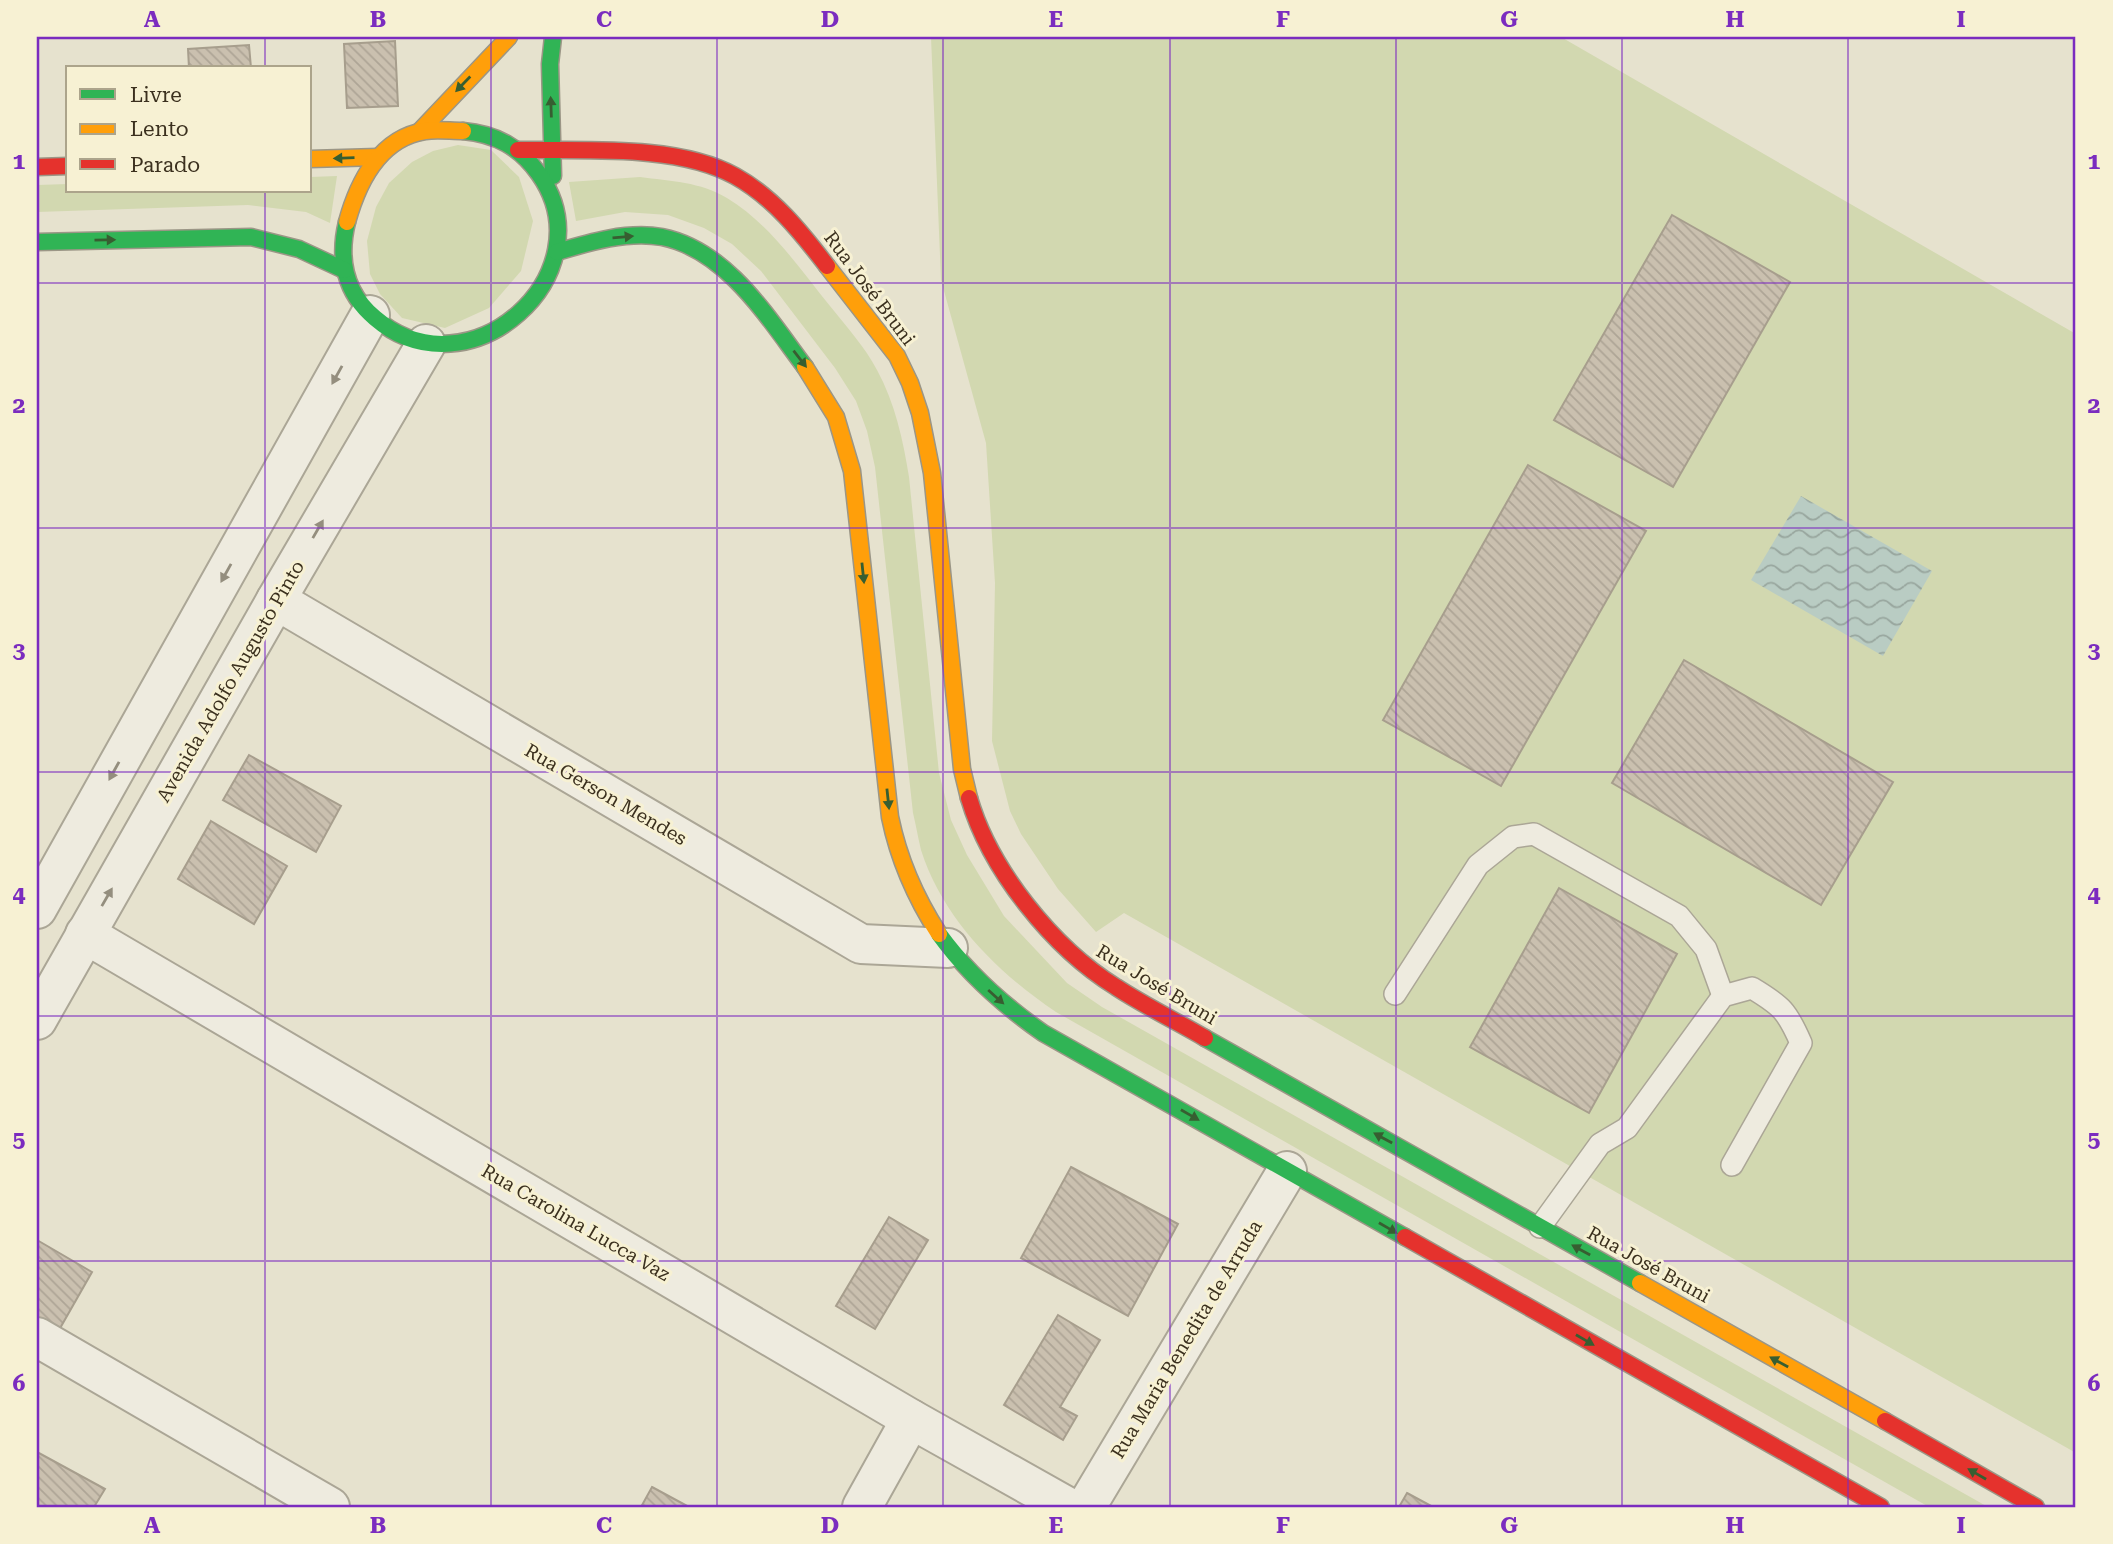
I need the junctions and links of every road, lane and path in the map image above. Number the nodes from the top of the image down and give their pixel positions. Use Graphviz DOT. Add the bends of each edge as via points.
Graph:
graph roads {
  1 [pos="509,37"];
  2 [pos="553,37"];
  3 [pos="419,132"];
  4 [pos="518,150"];
  5 [pos="552,150"];
  6 [pos="377,157"];
  7 [pos="312,159"];
  8 [pos="66,166"];
  9 [pos="37,167"];
  10 [pos="554,199"];
  11 [pos="37,242"];
  12 [pos="557,252"];
  13 [pos="344,270"];
  14 [pos="370,315"];
  15 [pos="426,344"];
  16 [pos="276,600"];
  17 [pos="37,909"];
  18 [pos="85,934"];
  19 [pos="948,948"];
  20 [pos="1395,994"];
  21 [pos="1723,996"];
  22 [pos="37,1020"];
  23 [pos="1732,1166"];
  24 [pos="1287,1171"];
  25 [pos="1540,1227"];
  26 [pos="37,1336"];
  27 [pos="911,1419"];
  28 [pos="330,1507"];
  29 [pos="862,1507"];
  30 [pos="1068,1507"];
  31 [pos="1086,1507"];
  32 [pos="1881,1507"];
  33 [pos="2036,1507"];
  1 -- 3 [label="street, one-way"];
  5 -- 2 [label="street, one-way"];
  3 -- 4 [label="street" via="494,136"];
  3 -- 6 [label="street"];
  4 -- 5 [label="street, Rua José Bruni"];
  4 -- 10 [label="street" via="540,171"];
  5 -- 10 [label="street"];
  25 -- 5 [label="street, Rua José Bruni, one-way" via="1115,987 1051,933 1023,901 973,812 962,769 926,435 897,357 798,229 740,178 684,158"];
  6 -- 7 [label="street, one-way"];
  6 -- 13 [label="street" via="351,211"];
  8 -- 9 [label="street"];
  10 -- 12 [label="street"];
  11 -- 13 [label="street, one-way" via="251,237 299,247"];
  12 -- 15 [label="street" via="528,308 499,331 464,343"];
  12 -- 19 [label="street, one-way" via="626,235 663,237 693,249 744,287 834,411 852,471 890,817 899,858 917,899"];
  13 -- 14 [label="street"];
  14 -- 15 [label="street" via="396,334"];
  14 -- 17 [label="street, one-way"];
  16 -- 15 [label="street, Avenida Adolfo Augusto Pinto, one-way"];
  18 -- 16 [label="street, Avenida Adolfo Augusto Pinto, one-way"];
  16 -- 19 [label="street, Rua Gerson Mendes" via="861,944"];
  18 -- 22 [label="street, Avenida Adolfo Augusto Pinto"];
  18 -- 27 [label="street, Rua Carolina Lucca Vaz"];
  19 -- 24 [label="street, one-way" via="1009,1010"];
  20 -- 21 [label="lane" via="1478,865 1513,837 1534,834 1679,916 1706,949"];
  21 -- 23 [label="lane" via="1752,988 1771,999 1788,1015 1801,1042"];
  21 -- 25 [label="lane" via="1627,1128 1601,1144"];
  24 -- 31 [label="street, Rua Maria Benedita de Arruda"];
  24 -- 32 [label="street, one-way"];
  33 -- 25 [label="street, Rua José Bruni, one-way"];
  26 -- 28 [label="street"];
  27 -- 29 [label="street"];
  27 -- 30 [label="street, Rua Carolina Lucca Vaz"];
}
